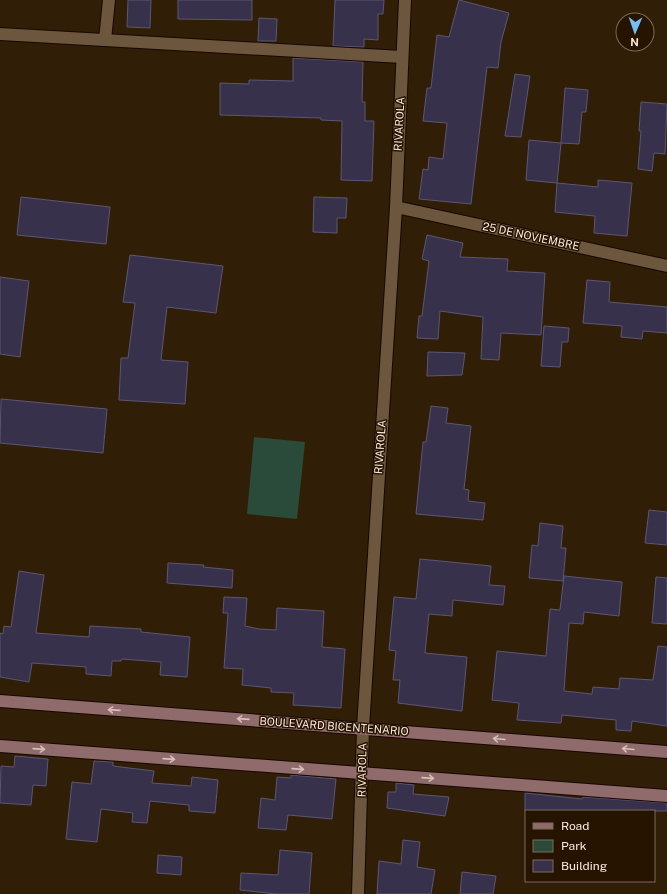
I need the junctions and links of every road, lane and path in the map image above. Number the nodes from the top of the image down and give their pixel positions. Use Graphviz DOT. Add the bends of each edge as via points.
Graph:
graph roads {
  1 [pos="109,0"];
  2 [pos="405,0"];
  3 [pos="0,34"];
  4 [pos="105,40"];
  5 [pos="402,57"];
  6 [pos="396,207"];
  7 [pos="667,266"];
  8 [pos="0,701"];
  9 [pos="363,728"];
  10 [pos="0,746"];
  11 [pos="667,752"];
  12 [pos="362,773"];
  13 [pos="667,796"];
  14 [pos="358,894"];
  1 -- 4 [label="street"];
  2 -- 5 [label="street, RIVAROLA"];
  3 -- 4 [label="street"];
  4 -- 5 [label="street"];
  5 -- 6 [label="street, RIVAROLA"];
  6 -- 7 [label="street, 25 DE NOVIEMBRE"];
  6 -- 9 [label="street, RIVAROLA"];
  9 -- 8 [label="street, BOULEVARD BICENTENARIO, one-way"];
  11 -- 9 [label="street, BOULEVARD BICENTENARIO, one-way"];
  9 -- 12 [label="street, RIVAROLA"];
  10 -- 12 [label="street, one-way"];
  12 -- 13 [label="street, one-way"];
  12 -- 14 [label="street, RIVAROLA"];
}
